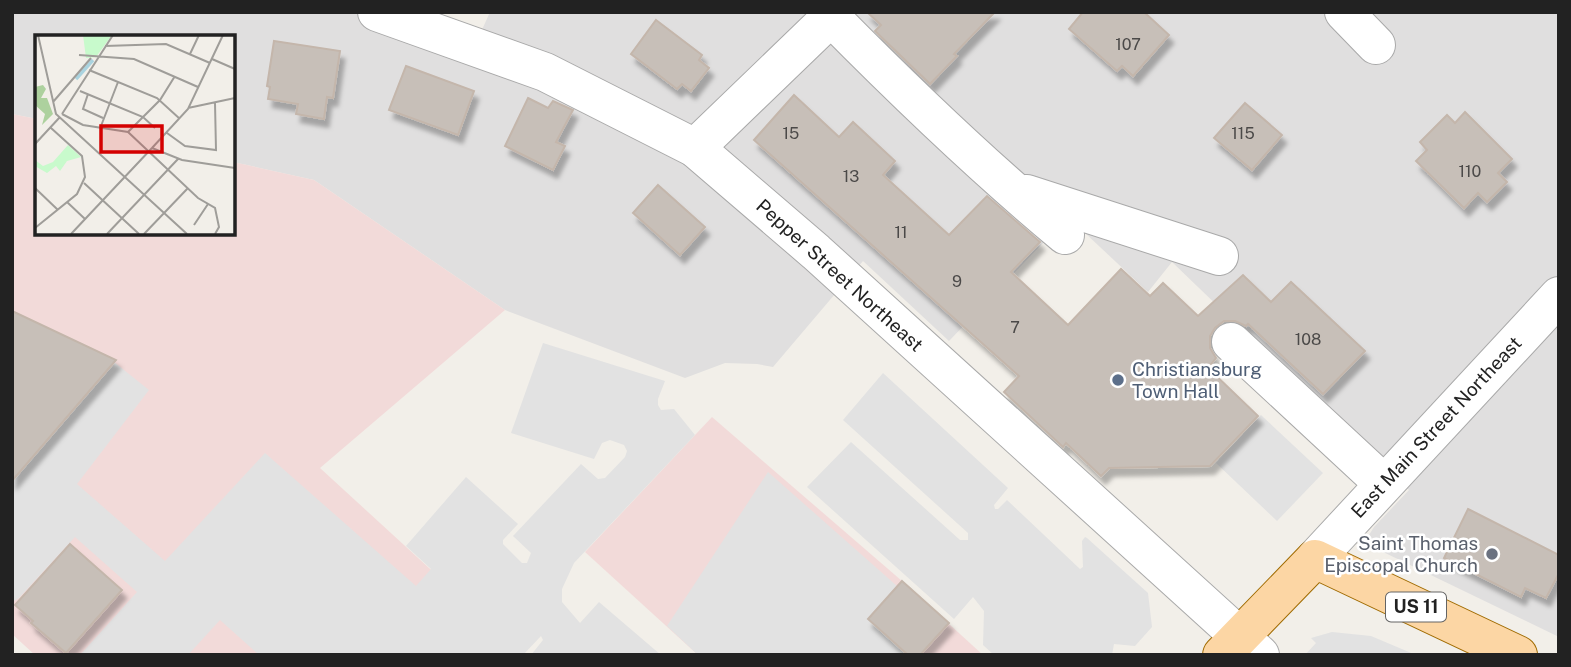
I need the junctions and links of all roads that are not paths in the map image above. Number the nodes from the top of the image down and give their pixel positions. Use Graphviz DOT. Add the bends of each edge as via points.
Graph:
graph roads {
  1 [pos="377,12"];
  2 [pos="1344,12"];
  3 [pos="833,15"];
  4 [pos="1376,45"];
  5 [pos="695,148"];
  6 [pos="1008,188"];
  7 [pos="1065,235"];
  8 [pos="1219,256"];
  9 [pos="1559,296"];
  10 [pos="1231,342"];
  11 [pos="1383,483"];
  12 [pos="1315,559"];
  13 [pos="1241,648"];
  14 [pos="1518,655"];
  1 -- 5 [label="street, Pepper Street Northeast" via="545,72"];
  2 -- 4 [label="street"];
  3 -- 5 [label="street"];
  3 -- 6 [label="street" via="918,104"];
  5 -- 13 [label="street, Pepper Street Northeast" via="816,252"];
  6 -- 7 [label="street"];
  6 -- 8 [label="street"];
  9 -- 11 [label="street, East Main Street Northeast"];
  10 -- 11 [label="street"];
  11 -- 12 [label="street, East Main Street Northeast"];
  12 -- 13 [label="main road"];
  12 -- 14 [label="main road, US 11"];
}
